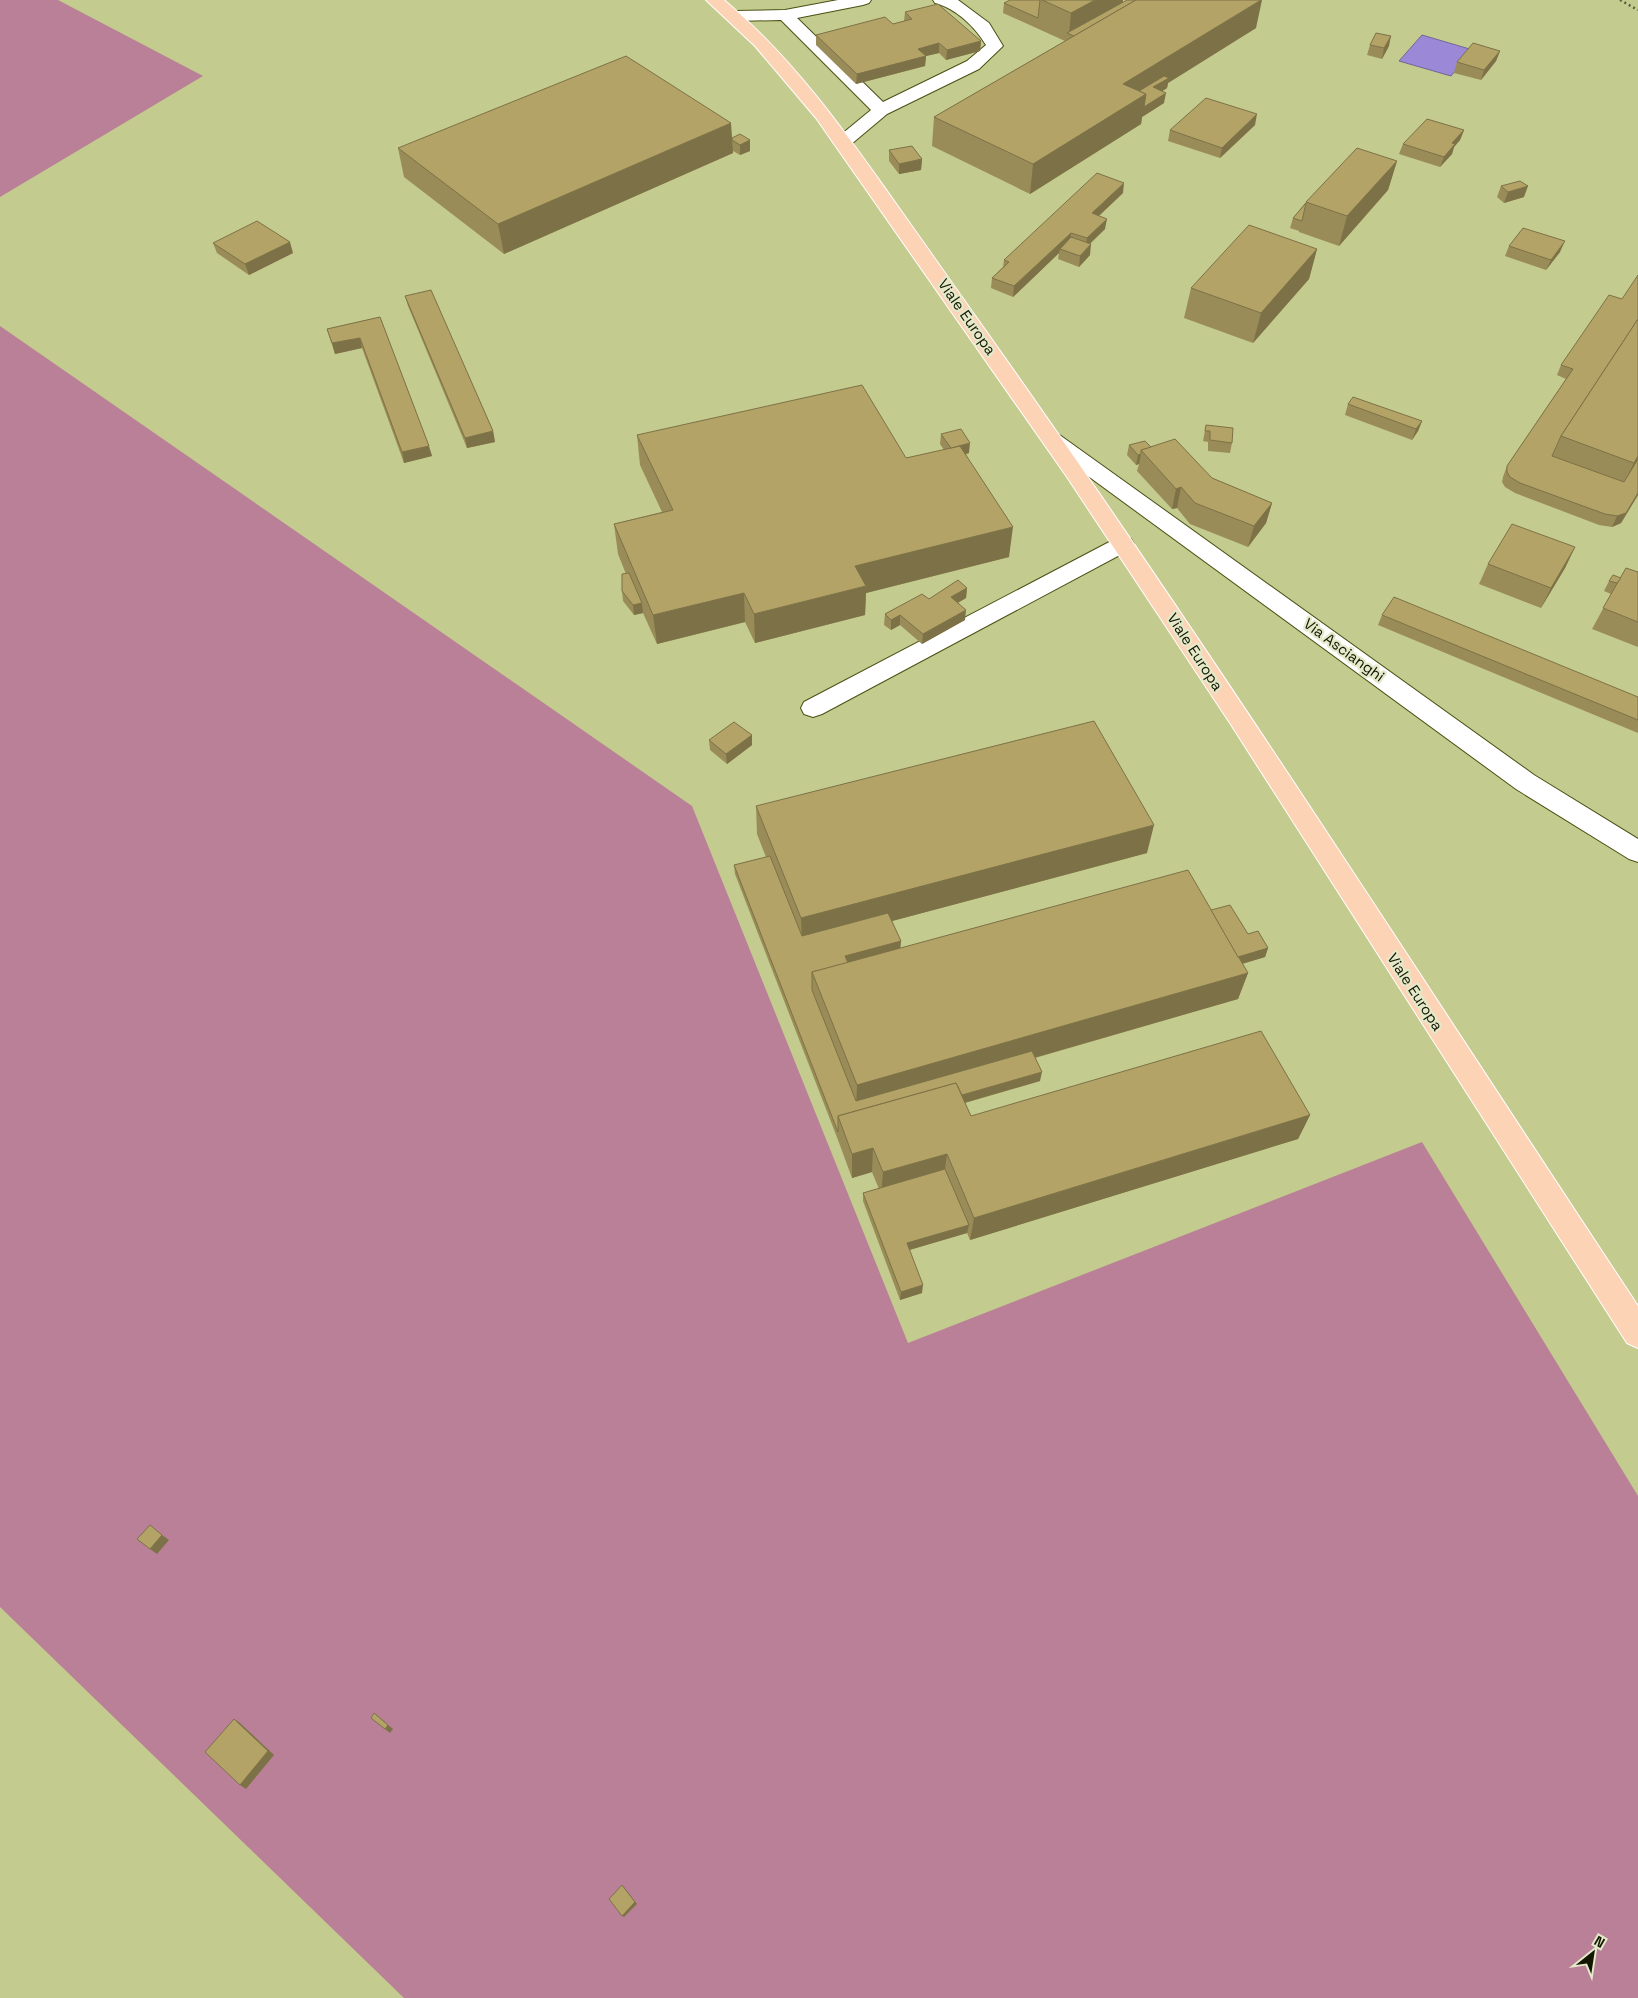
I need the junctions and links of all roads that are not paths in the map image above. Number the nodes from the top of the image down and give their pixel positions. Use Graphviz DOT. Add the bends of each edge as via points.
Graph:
graph roads {
  1 [pos="714,0"];
  2 [pos="863,0"];
  3 [pos="941,0"];
  4 [pos="786,15"];
  5 [pos="735,16"];
  6 [pos="881,110"];
  7 [pos="843,142"];
  8 [pos="1054,441"];
  9 [pos="1123,544"];
  10 [pos="814,708"];
  11 [pos="1638,852"];
  12 [pos="1638,1333"];
  1 -- 5 [label="main road, Viale Europa"];
  2 -- 4 [label="street"];
  3 -- 6 [label="street" via="949,1 983,26 995,46 973,65"];
  4 -- 5 [label="street"];
  4 -- 6 [label="street"];
  5 -- 7 [label="main road, Viale Europa" via="791,76"];
  6 -- 7 [label="street"];
  7 -- 8 [label="main road, Viale Europa"];
  8 -- 9 [label="main road, Viale Europa"];
  8 -- 11 [label="street, Via Ascianghi" via="1525,782"];
  9 -- 10 [label="street"];
  9 -- 12 [label="main road, Viale Europa"];
}
